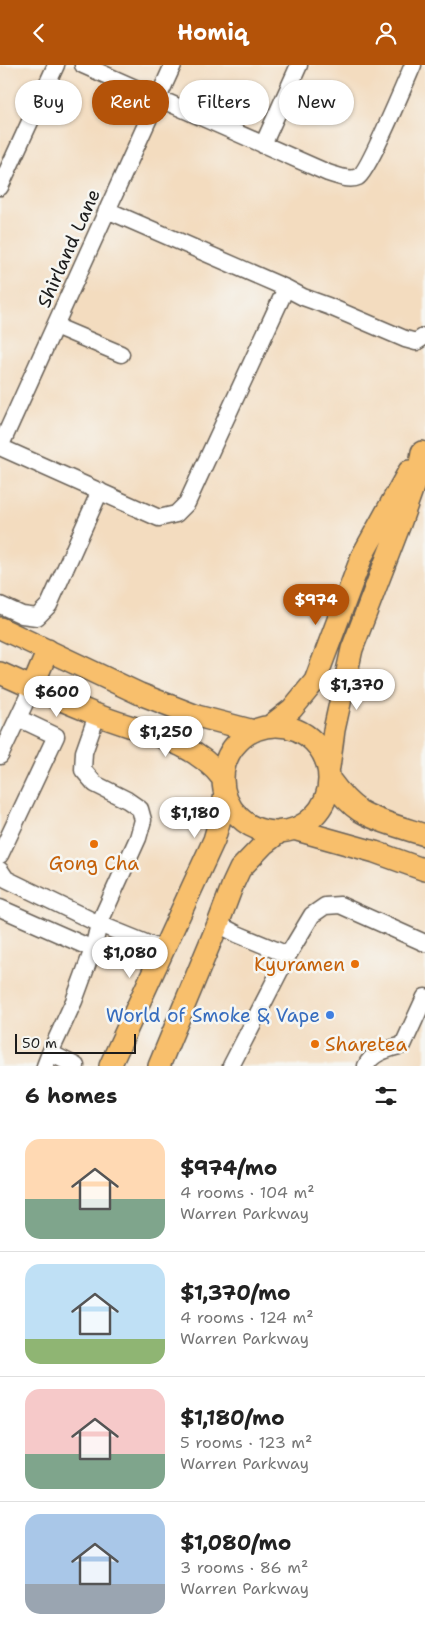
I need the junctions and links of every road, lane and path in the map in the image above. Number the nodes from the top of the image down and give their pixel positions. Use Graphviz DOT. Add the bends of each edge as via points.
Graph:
graph roads {
  1 [pos="56,65"];
  2 [pos="82,65"];
  3 [pos="173,65"];
  4 [pos="299,65"];
  5 [pos="417,69"];
  6 [pos="115,80"];
  7 [pos="166,80"];
  8 [pos="169,104"];
  9 [pos="145,125"];
  10 [pos="263,145"];
  11 [pos="0,187"];
  12 [pos="107,210"];
  13 [pos="286,288"];
  14 [pos="55,326"];
  15 [pos="425,336"];
  16 [pos="121,354"];
  17 [pos="0,447"];
  18 [pos="424,449"];
  19 [pos="100,491"];
  20 [pos="0,605"];
  21 [pos="0,628"];
  22 [pos="48,650"];
  23 [pos="0,673"];
  24 [pos="32,687"];
  25 [pos="97,715"];
  26 [pos="18,718"];
  27 [pos="262,728"];
  28 [pos="0,756"];
  29 [pos="329,774"];
  30 [pos="224,786"];
  31 [pos="287,830"];
  32 [pos="425,835"];
  33 [pos="0,855"];
  34 [pos="0,870"];
  35 [pos="425,870"];
  36 [pos="0,908"];
  37 [pos="98,924"];
  38 [pos="218,924"];
  39 [pos="425,943"];
  40 [pos="93,949"];
  41 [pos="163,951"];
  42 [pos="288,955"];
  43 [pos="425,997"];
  44 [pos="48,1060"];
  45 [pos="76,1066"];
  46 [pos="110,1066"];
  47 [pos="159,1066"];
  48 [pos="231,1066"];
  49 [pos="366,1066"];
  1 -- 11 [label="street"];
  2 -- 6 [label="street"];
  3 -- 7 [label="street, Shirland Lane"];
  4 -- 10 [label="street"];
  5 -- 10 [label="street" via="370,160 357,178 328,173"];
  8 -- 10 [label="street"];
  9 -- 12 [label="street, Shirland Lane"];
  12 -- 13 [label="street"];
  12 -- 14 [label="street, Shirland Lane"];
  13 -- 15 [label="street" via="405,339 416,342"];
  13 -- 19 [label="street" via="187,503 176,514 159,518"];
  14 -- 16 [label="street"];
  14 -- 17 [label="street, Shirland Lane"];
  17 -- 19 [label="street"];
  18 -- 27 [label="main road" via="403,480 362,556 315,681 292,709"];
  18 -- 29 [label="main road" via="400,524 352,649 334,730"];
  19 -- 20 [label="street" via="49,605 36,617 22,615"];
  21 -- 22 [label="main road"];
  22 -- 24 [label="main road"];
  22 -- 27 [label="main road" via="197,717"];
  23 -- 24 [label="main road"];
  24 -- 25 [label="main road"];
  24 -- 26 [label="street"];
  25 -- 30 [label="main road" via="183,745 216,770"];
  25 -- 37 [label="street" via="84,752 83,770 95,784 140,809 143,820 138,838"];
  26 -- 28 [label="street"];
  26 -- 33 [label="street" via="56,736"];
  27 -- 29 [label="main road" via="287,726 302,732 324,755"];
  27 -- 30 [label="main road" via="247,734 237,743 225,766"];
  29 -- 31 [label="main road" via="327,794 312,819"];
  29 -- 32 [label="main road" via="338,791 358,810"];
  30 -- 31 [label="main road" via="232,808 242,820 272,832"];
  30 -- 41 [label="main road" via="222,812 214,840"];
  31 -- 35 [label="main road" via="375,852"];
  31 -- 38 [label="main road" via="264,844 240,869"];
  34 -- 37 [label="street" via="6,879"];
  36 -- 40 [label="street"];
  37 -- 40 [label="street"];
  37 -- 41 [label="street"];
  38 -- 42 [label="street"];
  38 -- 47 [label="main road"];
  39 -- 42 [label="street" via="340,905 325,906 312,915"];
  40 -- 44 [label="street"];
  41 -- 46 [label="main road"];
  42 -- 48 [label="street"];
  43 -- 49 [label="street" via="403,1045 369,1059"];
  44 -- 45 [label="street"];
}
